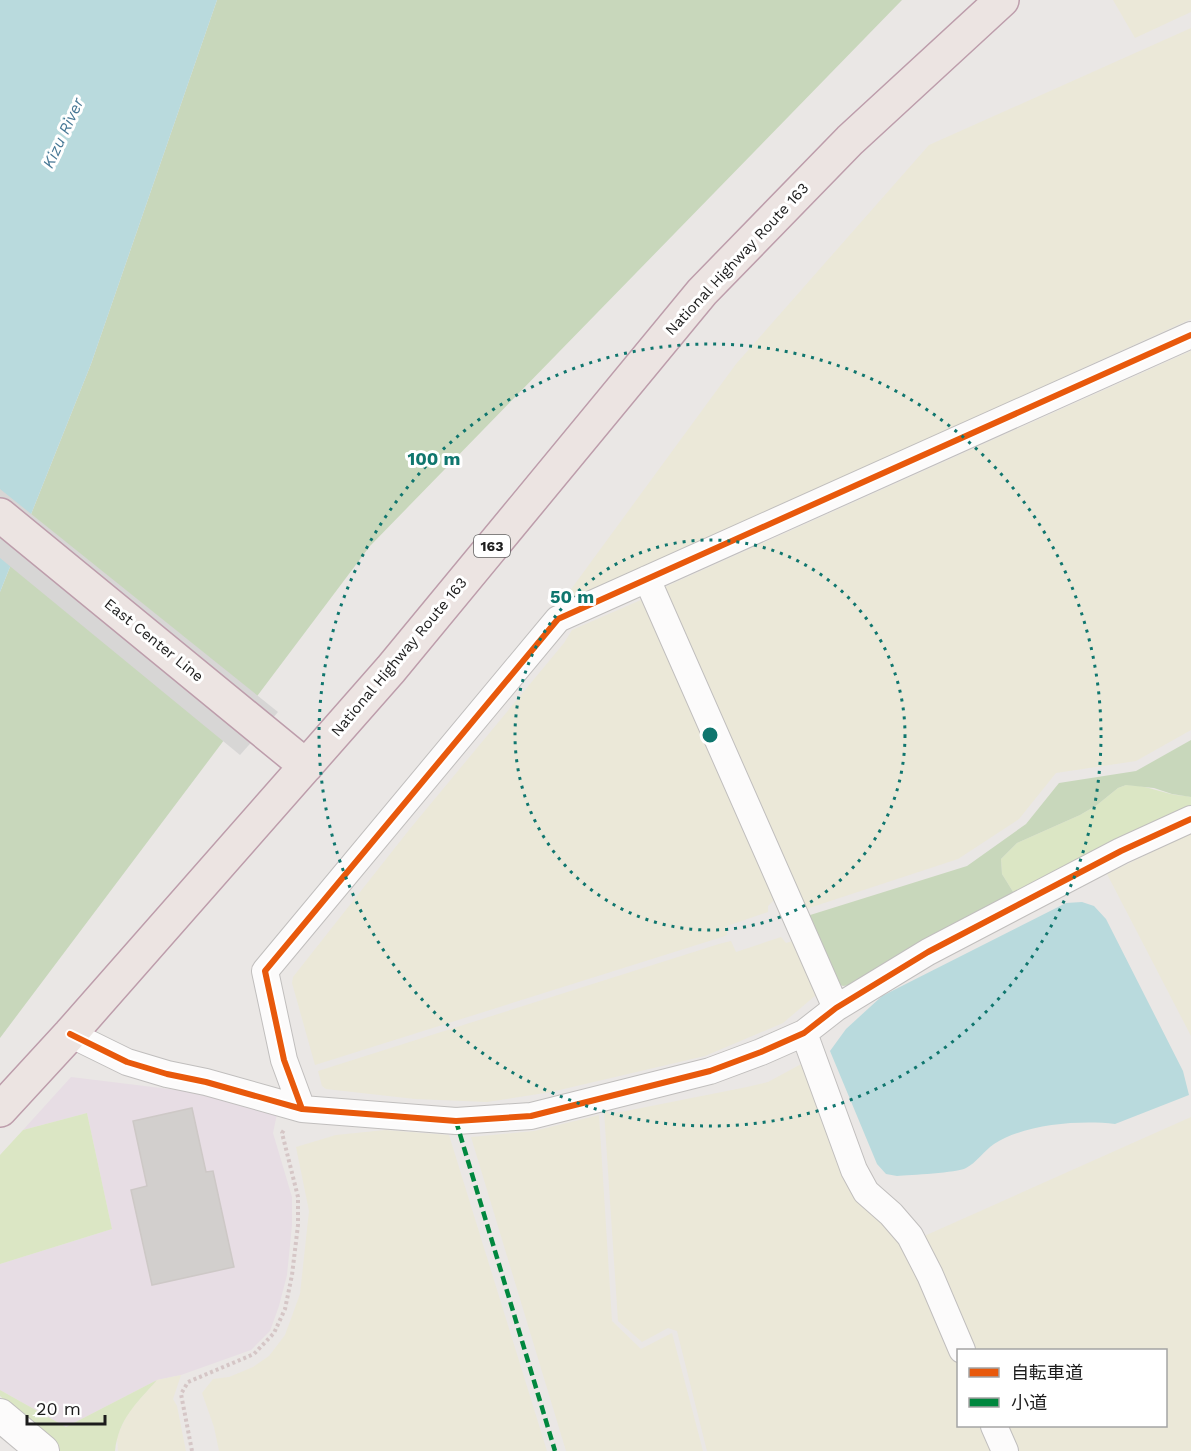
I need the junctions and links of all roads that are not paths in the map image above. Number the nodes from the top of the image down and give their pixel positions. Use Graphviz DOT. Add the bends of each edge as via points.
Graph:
graph roads {
  1 [pos="1002,0"];
  2 [pos="1191,335"];
  3 [pos="0,515"];
  4 [pos="647,579"];
  5 [pos="306,766"];
  6 [pos="1191,819"];
  7 [pos="836,1008"];
  8 [pos="804,1033"];
  9 [pos="70,1034"];
  10 [pos="303,1109"];
  11 [pos="0,1110"];
  12 [pos="962,1349"];
  13 [pos="0,1414"];
  14 [pos="995,1427"];
  15 [pos="43,1451"];
  16 [pos="1005,1451"];
  1 -- 5 [label="highway, National Highway Route 163 / 163" via="850,140 702,292 392,669"];
  2 -- 4 [label="street"];
  3 -- 5 [label="highway, East Center Line"];
  4 -- 7 [label="street"];
  4 -- 10 [label="street" via="558,619 265,971 284,1060"];
  5 -- 9 [label="highway, National Highway Route 163 / 163"];
  6 -- 7 [label="street" via="1121,851 928,952"];
  7 -- 8 [label="street"];
  8 -- 10 [label="street" via="710,1071 531,1116 456,1121"];
  8 -- 12 [label="street" via="854,1170 866,1192 910,1236"];
  9 -- 10 [label="street" via="127,1062"];
  9 -- 11 [label="highway, National Highway Route 163 / 163"];
  13 -- 15 [label="street"];
  14 -- 16 [label="street"];
}
